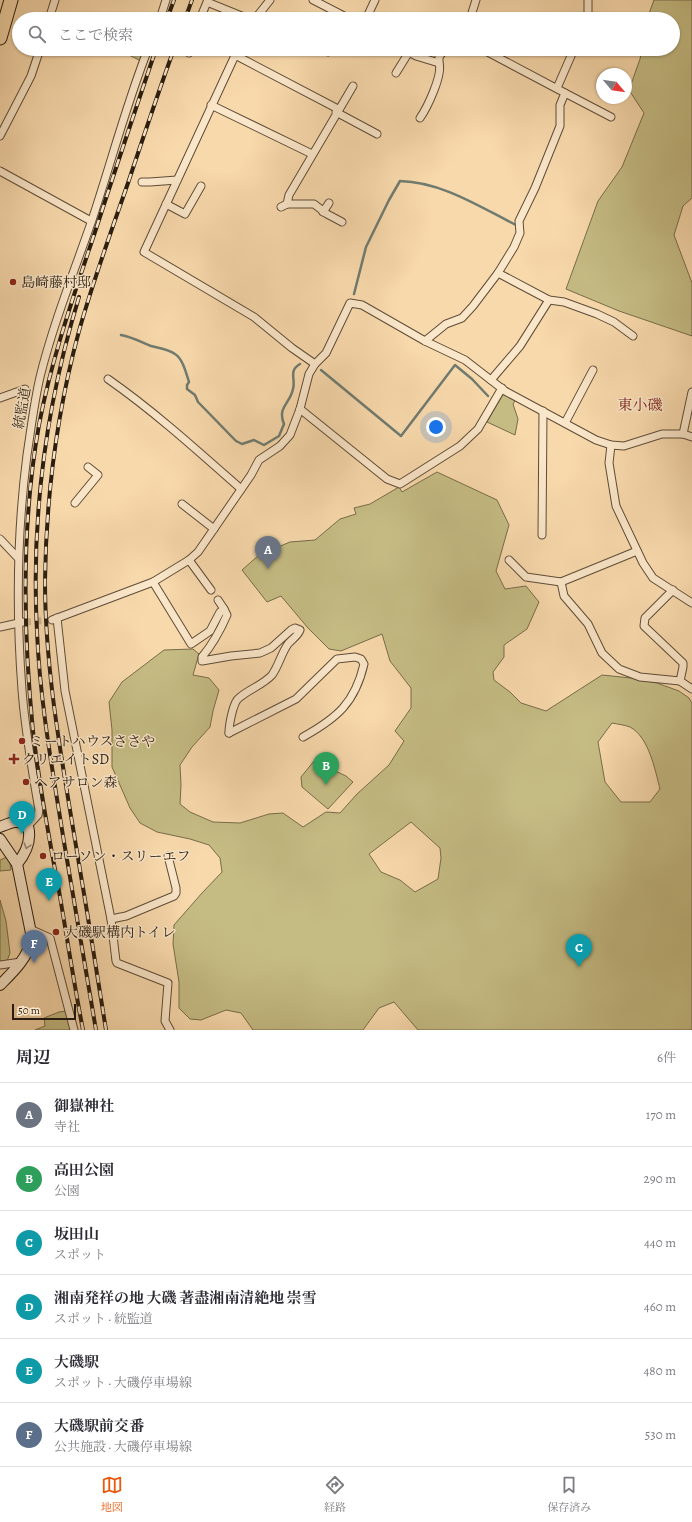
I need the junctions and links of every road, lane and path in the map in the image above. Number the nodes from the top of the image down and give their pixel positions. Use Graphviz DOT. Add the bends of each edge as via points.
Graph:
graph roads {
  1 [pos="11,0"];
  2 [pos="55,0"];
  3 [pos="166,0"];
  4 [pos="270,0"];
  5 [pos="313,0"];
  6 [pos="375,0"];
  7 [pos="476,0"];
  8 [pos="588,0"];
  9 [pos="207,1"];
  10 [pos="51,12"];
  11 [pos="162,12"];
  12 [pos="203,12"];
  13 [pos="233,12"];
  14 [pos="261,12"];
  15 [pos="335,12"];
  16 [pos="369,12"];
  17 [pos="472,12"];
  18 [pos="588,12"];
  19 [pos="0,38"];
  20 [pos="38,56"];
  21 [pos="146,56"];
  22 [pos="235,56"];
  23 [pos="244,56"];
  24 [pos="403,56"];
  25 [pos="416,56"];
  26 [pos="441,56"];
  27 [pos="495,56"];
  28 [pos="571,56"];
  29 [pos="438,63"];
  30 [pos="396,73"];
  31 [pos="353,86"];
  32 [pos="557,88"];
  33 [pos="565,93"];
  34 [pos="212,105"];
  35 [pos="337,110"];
  36 [pos="611,117"];
  37 [pos="420,118"];
  38 [pos="373,134"];
  39 [pos="0,136"];
  40 [pos="312,154"];
  41 [pos="0,171"];
  42 [pos="177,180"];
  43 [pos="142,182"];
  44 [pos="201,186"];
  45 [pos="328,202"];
  46 [pos="166,204"];
  47 [pos="323,212"];
  48 [pos="91,221"];
  49 [pos="342,222"];
  50 [pos="498,273"];
  51 [pos="549,300"];
  52 [pos="633,336"];
  53 [pos="425,341"];
  54 [pos="315,364"];
  55 [pos="593,370"];
  56 [pos="108,379"];
  57 [pos="491,380"];
  58 [pos="502,388"];
  59 [pos="25,389"];
  60 [pos="692,392"];
  61 [pos="0,398"];
  62 [pos="300,409"];
  63 [pos="543,412"];
  64 [pos="565,424"];
  65 [pos="683,434"];
  66 [pos="692,437"];
  67 [pos="611,445"];
  68 [pos="88,467"];
  69 [pos="241,490"];
  70 [pos="75,503"];
  71 [pos="182,504"];
  72 [pos="214,529"];
  73 [pos="542,535"];
  74 [pos="0,540"];
  75 [pos="637,550"];
  76 [pos="18,558"];
  77 [pos="189,560"];
  78 [pos="509,560"];
  79 [pos="153,582"];
  80 [pos="561,582"];
  81 [pos="211,590"];
  82 [pos="673,590"];
  83 [pos="218,600"];
  84 [pos="692,603"];
  85 [pos="224,609"];
  86 [pos="21,622"];
  87 [pos="0,627"];
  88 [pos="680,681"];
  89 [pos="692,689"];
  90 [pos="303,737"];
  91 [pos="28,826"];
  92 [pos="0,827"];
  93 [pos="0,839"];
  94 [pos="168,856"];
  95 [pos="17,864"];
  96 [pos="111,919"];
  97 [pos="30,929"];
  98 [pos="21,962"];
  99 [pos="0,965"];
  100 [pos="0,986"];
  101 [pos="74,1030"];
  102 [pos="170,1030"];
  1 -- 19 [label="highway"];
  2 -- 10 [label="street"];
  3 -- 11 [label="street"];
  4 -- 14 [label="street"];
  5 -- 15 [label="street"];
  6 -- 16 [label="street"];
  7 -- 17 [label="street"];
  8 -- 18 [label="street"];
  9 -- 12 [label="street"];
  9 -- 13 [label="street"];
  20 -- 39 [label="street" via="31,76"];
  21 -- 48 [label="street, 統監道"];
  22 -- 34 [label="street"];
  23 -- 35 [label="street"];
  24 -- 30 [label="street"];
  25 -- 29 [label="street"];
  26 -- 29 [label="street"];
  27 -- 32 [label="street"];
  28 -- 32 [label="street"];
  29 -- 37 [label="street" via="440,72 437,82"];
  31 -- 35 [label="street"];
  32 -- 33 [label="street"];
  33 -- 36 [label="street"];
  33 -- 50 [label="street" via="560,105 560,126 519,222 520,233"];
  34 -- 40 [label="street"];
  34 -- 42 [label="street"];
  35 -- 38 [label="street"];
  35 -- 40 [label="street"];
  40 -- 47 [label="street" via="284,205 314,204"];
  41 -- 48 [label="street"];
  42 -- 43 [label="street"];
  42 -- 46 [label="street"];
  44 -- 46 [label="street" via="186,214"];
  45 -- 47 [label="street"];
  46 -- 54 [label="street" via="141,251 254,317"];
  47 -- 49 [label="street"];
  48 -- 76 [label="street, 統監道" via="48,344 32,416"];
  50 -- 51 [label="street"];
  50 -- 53 [label="street" via="462,318 446,324"];
  51 -- 52 [label="street" via="564,302 597,314 614,322"];
  51 -- 57 [label="street" via="520,346"];
  53 -- 54 [label="street" via="349,300 326,353"];
  53 -- 57 [label="street" via="464,360"];
  54 -- 62 [label="street" via="309,374"];
  55 -- 64 [label="street"];
  56 -- 69 [label="street" via="164,421"];
  57 -- 58 [label="street"];
  58 -- 62 [label="street" via="478,429 460,446 400,484 387,479"];
  58 -- 63 [label="street"];
  59 -- 61 [label="street"];
  60 -- 65 [label="street"];
  62 -- 69 [label="street" via="290,435 280,446 262,457"];
  63 -- 64 [label="street"];
  63 -- 73 [label="street"];
  64 -- 67 [label="street" via="586,436"];
  65 -- 66 [label="street"];
  65 -- 67 [label="street" via="662,434 624,446"];
  67 -- 75 [label="street" via="608,463 616,506"];
  68 -- 70 [label="street" via="98,475"];
  69 -- 72 [label="street"];
  71 -- 72 [label="street"];
  72 -- 77 [label="street"];
  74 -- 76 [label="street"];
  75 -- 80 [label="street"];
  75 -- 82 [label="street" via="653,578"];
  76 -- 86 [label="street, 統監道"];
  77 -- 79 [label="street"];
  77 -- 81 [label="street"];
  78 -- 80 [label="street" via="526,577"];
  79 -- 85 [label="street" via="191,644 210,631"];
  79 -- 96 [label="street" via="54,619 65,691"];
  80 -- 88 [label="street" via="564,596 588,624 602,653 619,669 640,677"];
  82 -- 84 [label="street"];
  82 -- 88 [label="street" via="645,618 644,623 645,628 683,663"];
  83 -- 85 [label="street"];
  85 -- 90 [label="street" via="227,615 202,661 260,653 271,648 291,630 300,630 288,645 272,674 237,698 229,733 296,699 337,659 355,657 363,662 358,686 347,703 324,725"];
  86 -- 87 [label="street"];
  86 -- 91 [label="street, 統監道" via="24,706 39,810 38,815"];
  88 -- 89 [label="street"];
  91 -- 92 [label="street" via="15,822"];
  91 -- 95 [label="street, one-way" via="28,848"];
  93 -- 95 [label="street"];
  94 -- 96 [label="street" via="176,888 174,896 126,916"];
  95 -- 97 [label="street"];
  96 -- 102 [label="street" via="117,963 168,983 165,1019"];
  97 -- 98 [label="street" via="31,943"];
  97 -- 101 [label="street" via="50,938"];
  98 -- 99 [label="street"];
  98 -- 100 [label="street"];
}
